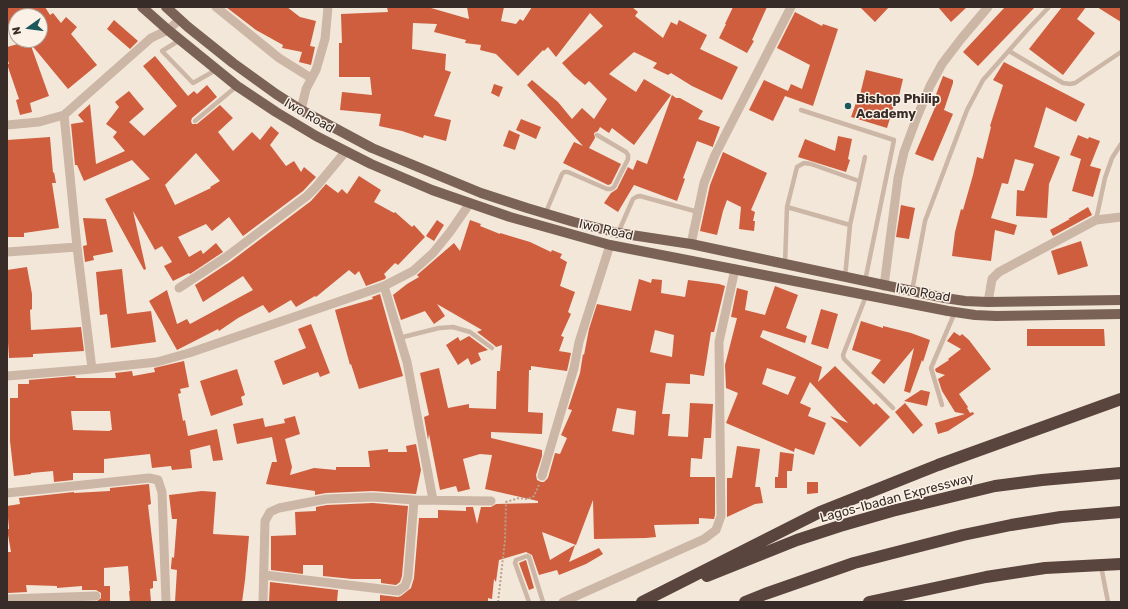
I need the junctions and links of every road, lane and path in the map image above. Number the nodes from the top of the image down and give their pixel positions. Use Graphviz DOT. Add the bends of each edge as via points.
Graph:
graph roads {
  1 [pos="142,7"];
  2 [pos="166,7"];
  3 [pos="216,7"];
  4 [pos="328,7"];
  5 [pos="791,7"];
  6 [pos="988,7"];
  7 [pos="1049,7"];
  8 [pos="180,20"];
  9 [pos="168,30"];
  10 [pos="180,40"];
  11 [pos="1009,51"];
  12 [pos="1121,52"];
  13 [pos="216,70"];
  14 [pos="311,78"];
  15 [pos="237,86"];
  16 [pos="301,110"];
  17 [pos="801,110"];
  18 [pos="64,115"];
  19 [pos="195,121"];
  20 [pos="7,125"];
  21 [pos="597,135"];
  22 [pos="1121,144"];
  23 [pos="346,151"];
  24 [pos="865,157"];
  25 [pos="859,181"];
  26 [pos="470,203"];
  27 [pos="787,207"];
  28 [pos="546,212"];
  29 [pos="698,212"];
  30 [pos="1121,217"];
  31 [pos="1096,220"];
  32 [pos="850,225"];
  33 [pos="618,233"];
  34 [pos="691,244"];
  35 [pos="610,245"];
  36 [pos="77,247"];
  37 [pos="7,252"];
  38 [pos="784,264"];
  39 [pos="735,269"];
  40 [pos="845,277"];
  41 [pos="865,282"];
  42 [pos="384,286"];
  43 [pos="884,286"];
  44 [pos="179,288"];
  45 [pos="912,291"];
  46 [pos="866,296"];
  47 [pos="1121,300"];
  48 [pos="988,302"];
  49 [pos="956,312"];
  50 [pos="1121,314"];
  51 [pos="399,338"];
  52 [pos="492,348"];
  53 [pos="92,369"];
  54 [pos="7,376"];
  55 [pos="1121,399"];
  56 [pos="942,405"];
  57 [pos="893,408"];
  58 [pos="1121,473"];
  59 [pos="542,476"];
  60 [pos="7,493"];
  61 [pos="414,500"];
  62 [pos="433,500"];
  63 [pos="491,501"];
  64 [pos="1121,512"];
  65 [pos="1121,564"];
  66 [pos="1101,565"];
  67 [pos="264,574"];
  68 [pos="96,596"];
  69 [pos="7,599"];
  70 [pos="166,602"];
  71 [pos="263,602"];
  72 [pos="498,602"];
  73 [pos="530,602"];
  74 [pos="543,602"];
  75 [pos="563,602"];
  76 [pos="642,602"];
  77 [pos="745,602"];
  78 [pos="869,602"];
  79 [pos="1108,602"];
  1 -- 9 [label="main road, Iwo Road"];
  2 -- 8 [label="main road, Iwo Road"];
  3 -- 14 [label="street" via="279,58"];
  4 -- 14 [label="street" via="325,39 316,70"];
  5 -- 29 [label="street" via="715,155 704,183"];
  6 -- 43 [label="street" via="960,38 942,64 917,117 904,152 898,178"];
  7 -- 11 [label="lane"];
  8 -- 9 [label="street"];
  8 -- 16 [label="main road, Iwo Road" via="233,63"];
  9 -- 10 [label="main road, Iwo Road"];
  9 -- 18 [label="street" via="151,38"];
  10 -- 13 [label="main road, Iwo Road"];
  10 -- 13 [label="lane" via="162,51 193,83"];
  11 -- 12 [label="lane" via="1063,83 1070,84"];
  11 -- 45 [label="lane" via="984,80 967,110 925,221"];
  13 -- 15 [label="main road, Iwo Road"];
  14 -- 16 [label="street"];
  15 -- 19 [label="lane"];
  15 -- 23 [label="main road, Iwo Road" via="309,132"];
  16 -- 28 [label="main road, Iwo Road" via="372,148 481,193"];
  17 -- 41 [label="lane" via="894,140"];
  18 -- 20 [label="street" via="39,122"];
  18 -- 36 [label="street"];
  21 -- 28 [label="lane" via="628,155 614,187 607,189 564,172"];
  22 -- 31 [label="lane" via="1112,158 1105,178"];
  23 -- 26 [label="main road, Iwo Road" via="432,190"];
  23 -- 44 [label="street" via="307,196"];
  24 -- 25 [label="lane"];
  25 -- 27 [label="lane" via="804,163 796,167"];
  25 -- 32 [label="lane"];
  26 -- 35 [label="main road, Iwo Road"];
  26 -- 42 [label="street" via="433,253 413,271"];
  27 -- 32 [label="lane"];
  27 -- 38 [label="lane"];
  28 -- 33 [label="main road, Iwo Road"];
  29 -- 33 [label="lane" via="636,197 632,199"];
  29 -- 34 [label="street"];
  30 -- 31 [label="street"];
  31 -- 48 [label="street" via="999,272 992,279"];
  32 -- 40 [label="lane"];
  33 -- 34 [label="main road, Iwo Road"];
  34 -- 38 [label="main road, Iwo Road"];
  35 -- 39 [label="main road, Iwo Road"];
  35 -- 59 [label="street" via="579,342 574,368"];
  36 -- 37 [label="street"];
  36 -- 53 [label="street"];
  38 -- 40 [label="main road, Iwo Road"];
  39 -- 46 [label="main road, Iwo Road"];
  39 -- 75 [label="street" via="719,342 721,516 716,530 704,539"];
  40 -- 41 [label="main road, Iwo Road"];
  41 -- 43 [label="main road, Iwo Road"];
  42 -- 51 [label="street"];
  42 -- 53 [label="street" via="189,353 157,362"];
  43 -- 45 [label="main road, Iwo Road"];
  45 -- 48 [label="main road, Iwo Road" via="965,301"];
  46 -- 49 [label="main road, Iwo Road"];
  46 -- 57 [label="lane" via="842,354"];
  47 -- 48 [label="main road, Iwo Road"];
  49 -- 50 [label="main road, Iwo Road" via="996,316"];
  49 -- 56 [label="lane" via="930,368"];
  51 -- 52 [label="lane" via="453,327 470,332"];
  51 -- 62 [label="street" via="407,362"];
  53 -- 54 [label="street"];
  55 -- 76 [label="highway" via="938,465 820,512"];
  58 -- 76 [label="highway, Lagos-Ibadan Expressway" via="995,486 892,511 797,540"];
  59 -- 72 [label="path" via="534,496 506,502 505,540"];
  60 -- 70 [label="street" via="149,478 158,480 162,492"];
  61 -- 62 [label="street"];
  61 -- 67 [label="street" via="373,497 326,499 270,512 265,521"];
  61 -- 67 [label="street" via="408,577 405,586 398,591"];
  62 -- 63 [label="street"];
  64 -- 77 [label="highway" via="1011,525 962,535 854,563"];
  65 -- 66 [label="highway"];
  66 -- 78 [label="highway" via="1045,568 986,577"];
  66 -- 79 [label="lane"];
  67 -- 71 [label="street"];
  68 -- 69 [label="street"];
  73 -- 74 [label="lane" via="515,562 527,556 530,558"];
}
